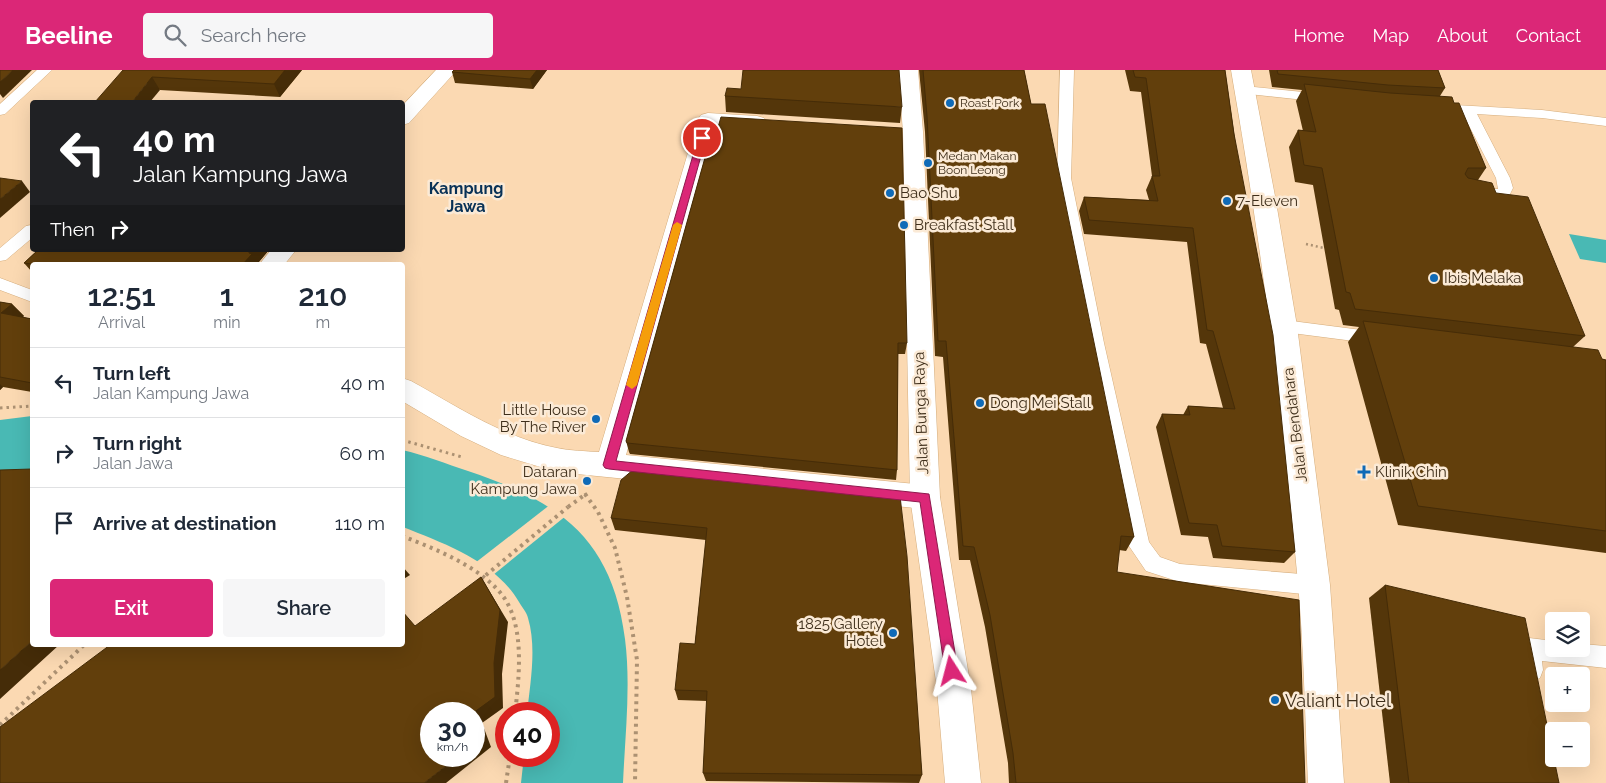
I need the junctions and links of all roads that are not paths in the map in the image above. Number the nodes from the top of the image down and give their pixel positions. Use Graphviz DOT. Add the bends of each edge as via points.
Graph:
graph roads {
  1 [pos="45,70"];
  2 [pos="447,70"];
  3 [pos="908,70"];
  4 [pos="1067,70"];
  5 [pos="1243,80"];
  6 [pos="1341,100"];
  7 [pos="1419,107"];
  8 [pos="1468,110"];
  9 [pos="0,111"];
  10 [pos="405,116"];
  11 [pos="1606,122"];
  12 [pos="776,123"];
  13 [pos="1461,190"];
  14 [pos="30,232"];
  15 [pos="282,252"];
  16 [pos="0,256"];
  17 [pos="274,262"];
  18 [pos="0,284"];
  19 [pos="30,295"];
  20 [pos="1284,326"];
  21 [pos="1391,340"];
  22 [pos="405,390"];
  23 [pos="609,465"];
  24 [pos="925,497"];
  25 [pos="1314,584"];
  26 [pos="1606,657"];
  27 [pos="1535,688"];
  28 [pos="963,783"];
  29 [pos="1326,783"];
  1 -- 9 [label="lane"];
  2 -- 10 [label="street"];
  3 -- 24 [label="street, Jalan Bunga Raya" via="904,132"];
  4 -- 25 [label="lane" via="1064,178 1095,344 1139,546 1153,564 1180,573"];
  5 -- 6 [label="lane"];
  5 -- 20 [label="street, Jalan Bendahara"];
  7 -- 8 [label="lane"];
  8 -- 11 [label="lane"];
  8 -- 13 [label="lane" via="1506,188 1504,193 1493,194"];
  12 -- 23 [label="street" via="708,119"];
  14 -- 16 [label="lane"];
  15 -- 17 [label="street"];
  18 -- 19 [label="lane"];
  20 -- 21 [label="lane"];
  20 -- 25 [label="street, Jalan Bendahara"];
  22 -- 23 [label="street" via="511,447 557,460"];
  23 -- 24 [label="street"];
  24 -- 28 [label="street, Jalan Bunga Raya" via="954,689"];
  25 -- 29 [label="street, Jalan Bendahara"];
  26 -- 27 [label="lane" via="1529,650"];
}
